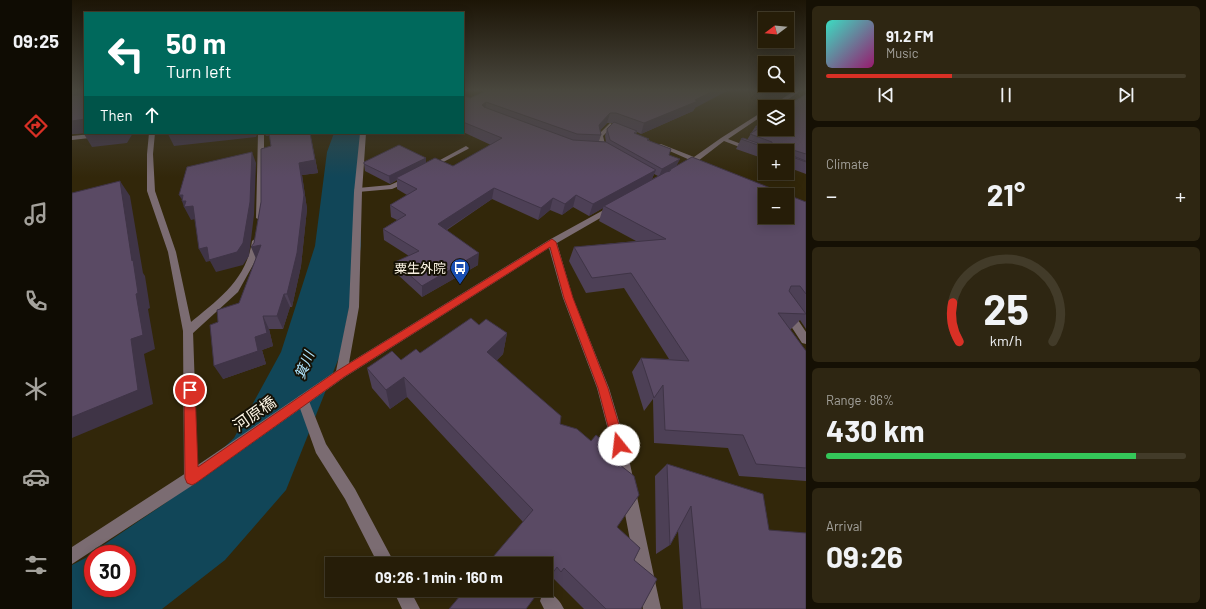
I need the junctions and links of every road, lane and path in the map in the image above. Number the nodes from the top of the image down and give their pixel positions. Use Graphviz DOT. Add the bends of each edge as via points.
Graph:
graph roads {
  1 [pos="753,119"];
  2 [pos="107,134"];
  3 [pos="152,134"];
  4 [pos="261,134"];
  5 [pos="363,134"];
  6 [pos="631,134"];
  7 [pos="72,138"];
  8 [pos="723,139"];
  9 [pos="653,143"];
  10 [pos="466,148"];
  11 [pos="595,149"];
  12 [pos="603,150"];
  13 [pos="758,152"];
  14 [pos="616,157"];
  15 [pos="696,160"];
  16 [pos="426,170"];
  17 [pos="678,171"];
  18 [pos="412,176"];
  19 [pos="358,190"];
  20 [pos="620,204"];
  21 [pos="552,242"];
  22 [pos="782,305"];
  23 [pos="188,332"];
  24 [pos="806,340"];
  25 [pos="341,374"];
  26 [pos="299,403"];
  27 [pos="192,478"];
  28 [pos="72,556"];
  29 [pos="383,557"];
  30 [pos="405,597"];
  31 [pos="411,609"];
  32 [pos="652,609"];
  1 -- 8 [label="street"];
  2 -- 7 [label="street"];
  3 -- 23 [label="street" via="151,192 172,252"];
  4 -- 23 [label="street" via="260,215 254,256 235,290"];
  5 -- 19 [label="street"];
  6 -- 12 [label="street" via="610,125 600,136"];
  8 -- 13 [label="street"];
  8 -- 15 [label="street"];
  9 -- 15 [label="street"];
  10 -- 16 [label="street"];
  11 -- 12 [label="street"];
  12 -- 14 [label="street"];
  15 -- 17 [label="street"];
  18 -- 19 [label="street" via="392,187"];
  19 -- 25 [label="street" via="354,307"];
  20 -- 21 [label="street, 河原橋"];
  21 -- 25 [label="street, 河原橋"];
  21 -- 32 [label="street" via="568,298 603,388 619,445"];
  22 -- 24 [label="street"];
  23 -- 27 [label="street"];
  25 -- 26 [label="street, 河原橋"];
  26 -- 27 [label="street, 河原橋"];
  26 -- 29 [label="street" via="321,448 350,494"];
  27 -- 28 [label="street, 河原橋"];
  30 -- 31 [label="street"];
}
